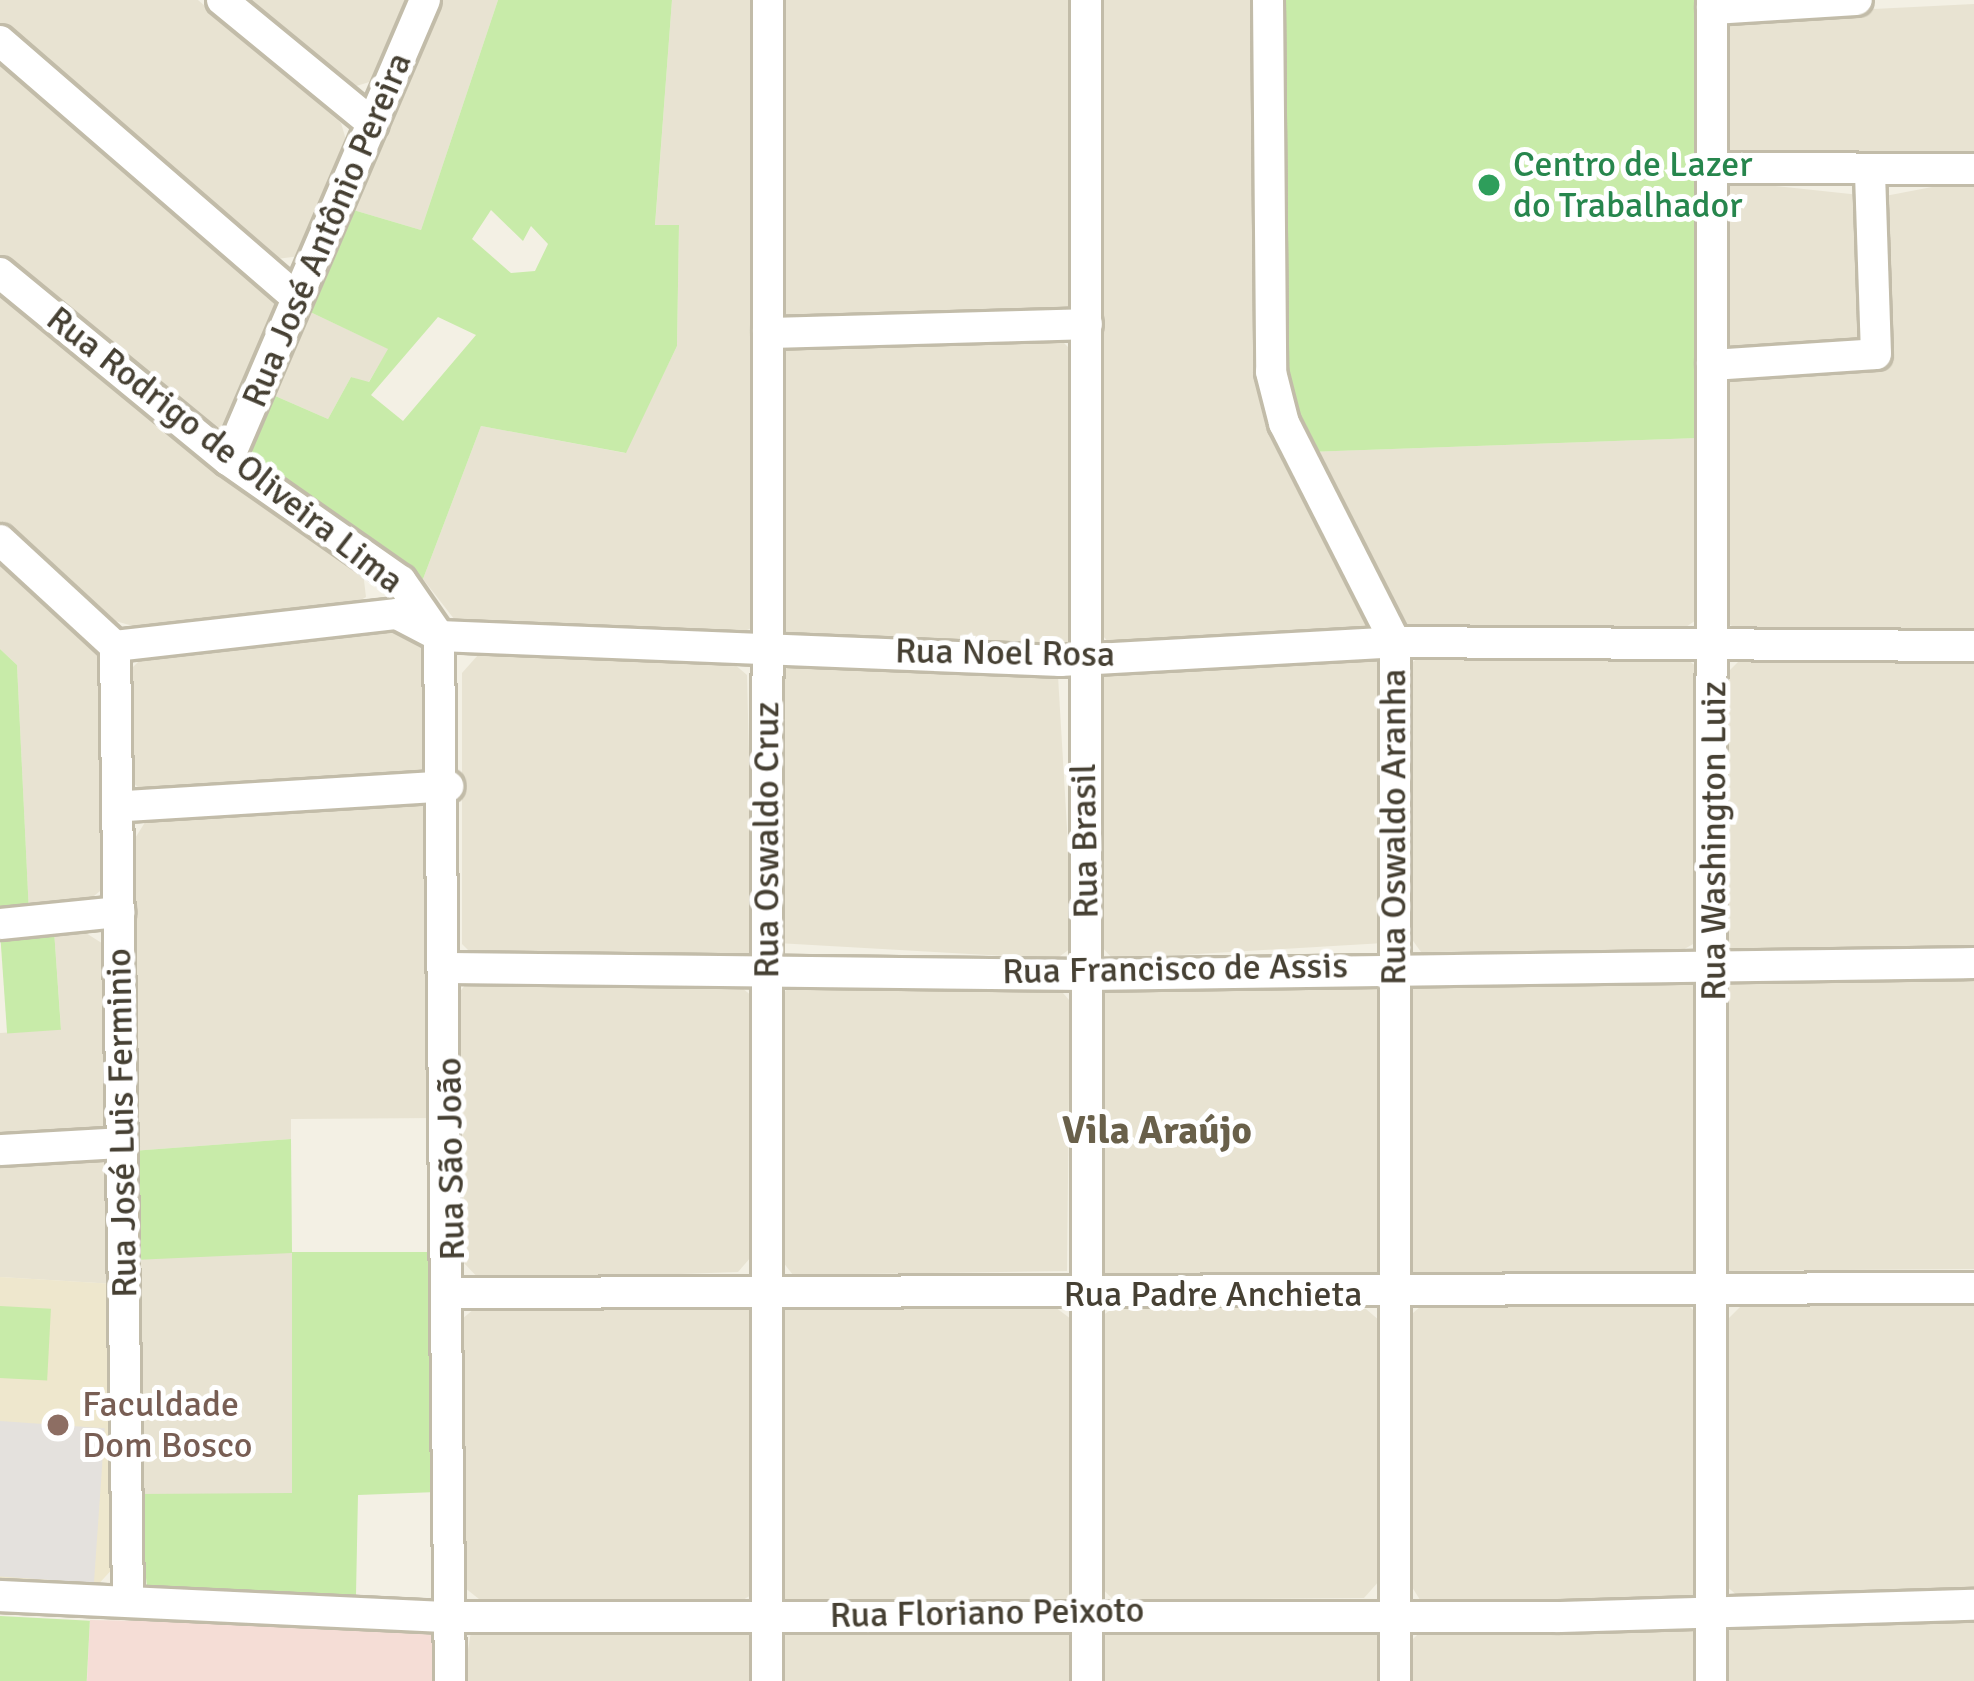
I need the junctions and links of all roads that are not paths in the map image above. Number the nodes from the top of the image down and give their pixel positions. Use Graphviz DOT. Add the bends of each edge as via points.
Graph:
graph roads {
  1 [pos="222,0"];
  2 [pos="425,0"];
  3 [pos="769,0"];
  4 [pos="1086,0"];
  5 [pos="1268,0"];
  6 [pos="1857,0"];
  7 [pos="1712,4"];
  8 [pos="0,41"];
  9 [pos="373,124"];
  10 [pos="1711,168"];
  11 [pos="1974,169"];
  12 [pos="1870,176"];
  13 [pos="0,273"];
  14 [pos="296,297"];
  15 [pos="1087,325"];
  16 [pos="768,333"];
  17 [pos="1712,365"];
  18 [pos="228,460"];
  19 [pos="0,540"];
  20 [pos="440,636"];
  21 [pos="1715,638"];
  22 [pos="1394,642"];
  23 [pos="115,646"];
  24 [pos="767,646"];
  25 [pos="1974,646"];
  26 [pos="1083,656"];
  27 [pos="448,787"];
  28 [pos="125,806"];
  29 [pos="119,912"];
  30 [pos="0,924"];
  31 [pos="1974,963"];
  32 [pos="1395,964"];
  33 [pos="1712,964"];
  34 [pos="449,968"];
  35 [pos="767,969"];
  36 [pos="1086,975"];
  37 [pos="122,1143"];
  38 [pos="0,1150"];
  39 [pos="767,1285"];
  40 [pos="1974,1288"];
  41 [pos="1716,1292"];
  42 [pos="452,1293"];
  43 [pos="1082,1296"];
  44 [pos="1392,1296"];
  45 [pos="0,1596"];
  46 [pos="128,1601"];
  47 [pos="1974,1605"];
  48 [pos="1087,1611"];
  49 [pos="1394,1612"];
  50 [pos="1710,1613"];
  51 [pos="767,1615"];
  52 [pos="451,1618"];
  53 [pos="450,1681"];
  54 [pos="767,1681"];
  55 [pos="1087,1681"];
  56 [pos="1395,1681"];
  57 [pos="1711,1681"];
  1 -- 9 [label="street"];
  2 -- 9 [label="street, Rua José Antônio Pereira"];
  3 -- 16 [label="street, Rua Oswaldo Cruz"];
  4 -- 15 [label="street, Rua Brasil"];
  5 -- 22 [label="street, Rua Oswaldo Aranha" via="1271,372 1284,423"];
  6 -- 7 [label="street"];
  7 -- 10 [label="street, Rua Washington Luiz"];
  8 -- 14 [label="street"];
  9 -- 14 [label="street, Rua José Antônio Pereira"];
  10 -- 12 [label="street"];
  10 -- 17 [label="street, Rua Washington Luiz"];
  11 -- 12 [label="street"];
  12 -- 17 [label="street" via="1876,354"];
  13 -- 18 [label="street, Rua Rodrigo de Oliveira Lima"];
  14 -- 18 [label="street, Rua José Antônio Pereira"];
  15 -- 16 [label="street"];
  15 -- 26 [label="street, Rua Brasil"];
  16 -- 24 [label="street, Rua Oswaldo Cruz"];
  17 -- 21 [label="street, Rua Washington Luiz"];
  18 -- 20 [label="street, Rua Rodrigo de Oliveira Lima" via="401,581"];
  19 -- 23 [label="street"];
  20 -- 23 [label="street, Rua Noel Rosa" via="398,614"];
  20 -- 24 [label="street, Rua Noel Rosa"];
  20 -- 27 [label="street, Rua São João"];
  21 -- 22 [label="street, Rua Noel Rosa"];
  21 -- 25 [label="street, Rua Noel Rosa"];
  21 -- 33 [label="street, Rua Washington Luiz"];
  22 -- 26 [label="street, Rua Noel Rosa"];
  22 -- 32 [label="street, Rua Oswaldo Aranha"];
  23 -- 28 [label="street, Rua José Luis Ferminio"];
  24 -- 26 [label="street, Rua Noel Rosa"];
  24 -- 35 [label="street, Rua Oswaldo Cruz"];
  26 -- 36 [label="street, Rua Brasil"];
  27 -- 28 [label="street"];
  27 -- 34 [label="street, Rua São João"];
  28 -- 29 [label="street, Rua José Luis Ferminio"];
  29 -- 30 [label="street"];
  29 -- 37 [label="street, Rua José Luis Ferminio"];
  31 -- 33 [label="street, Rua Francisco de Assis"];
  32 -- 33 [label="street, Rua Francisco de Assis"];
  32 -- 36 [label="street, Rua Francisco de Assis"];
  32 -- 44 [label="street, Rua Oswaldo Aranha"];
  33 -- 41 [label="street, Rua Washington Luiz"];
  34 -- 35 [label="street, Rua Francisco de Assis"];
  34 -- 42 [label="street, Rua São João"];
  35 -- 36 [label="street, Rua Francisco de Assis"];
  35 -- 39 [label="street, Rua Oswaldo Cruz"];
  36 -- 43 [label="street, Rua Brasil"];
  37 -- 38 [label="street"];
  37 -- 46 [label="street, Rua José Luis Ferminio"];
  39 -- 42 [label="street, Rua Padre Anchieta"];
  39 -- 43 [label="street, Rua Padre Anchieta"];
  39 -- 51 [label="street, Rua Oswaldo Cruz"];
  40 -- 41 [label="street, Rua Padre Anchieta"];
  41 -- 44 [label="street, Rua Padre Anchieta"];
  41 -- 50 [label="street, Rua Washington Luiz"];
  42 -- 52 [label="street, Rua São João"];
  43 -- 44 [label="street, Rua Padre Anchieta"];
  43 -- 48 [label="street, Rua Brasil"];
  44 -- 49 [label="street, Rua Oswaldo Aranha"];
  45 -- 46 [label="street, Rua Floriano Peixoto"];
  46 -- 52 [label="street, Rua Floriano Peixoto"];
  47 -- 50 [label="street, Rua Floriano Peixoto"];
  48 -- 49 [label="street, Rua Floriano Peixoto"];
  48 -- 51 [label="street, Rua Floriano Peixoto"];
  48 -- 55 [label="street, Rua Brasil"];
  49 -- 50 [label="street, Rua Floriano Peixoto"];
  49 -- 56 [label="street, Rua Oswaldo Aranha"];
  50 -- 57 [label="street, Rua Washington Luiz"];
  51 -- 52 [label="street, Rua Floriano Peixoto"];
  51 -- 54 [label="street, Rua Oswaldo Cruz"];
  52 -- 53 [label="street, Rua São João"];
}
